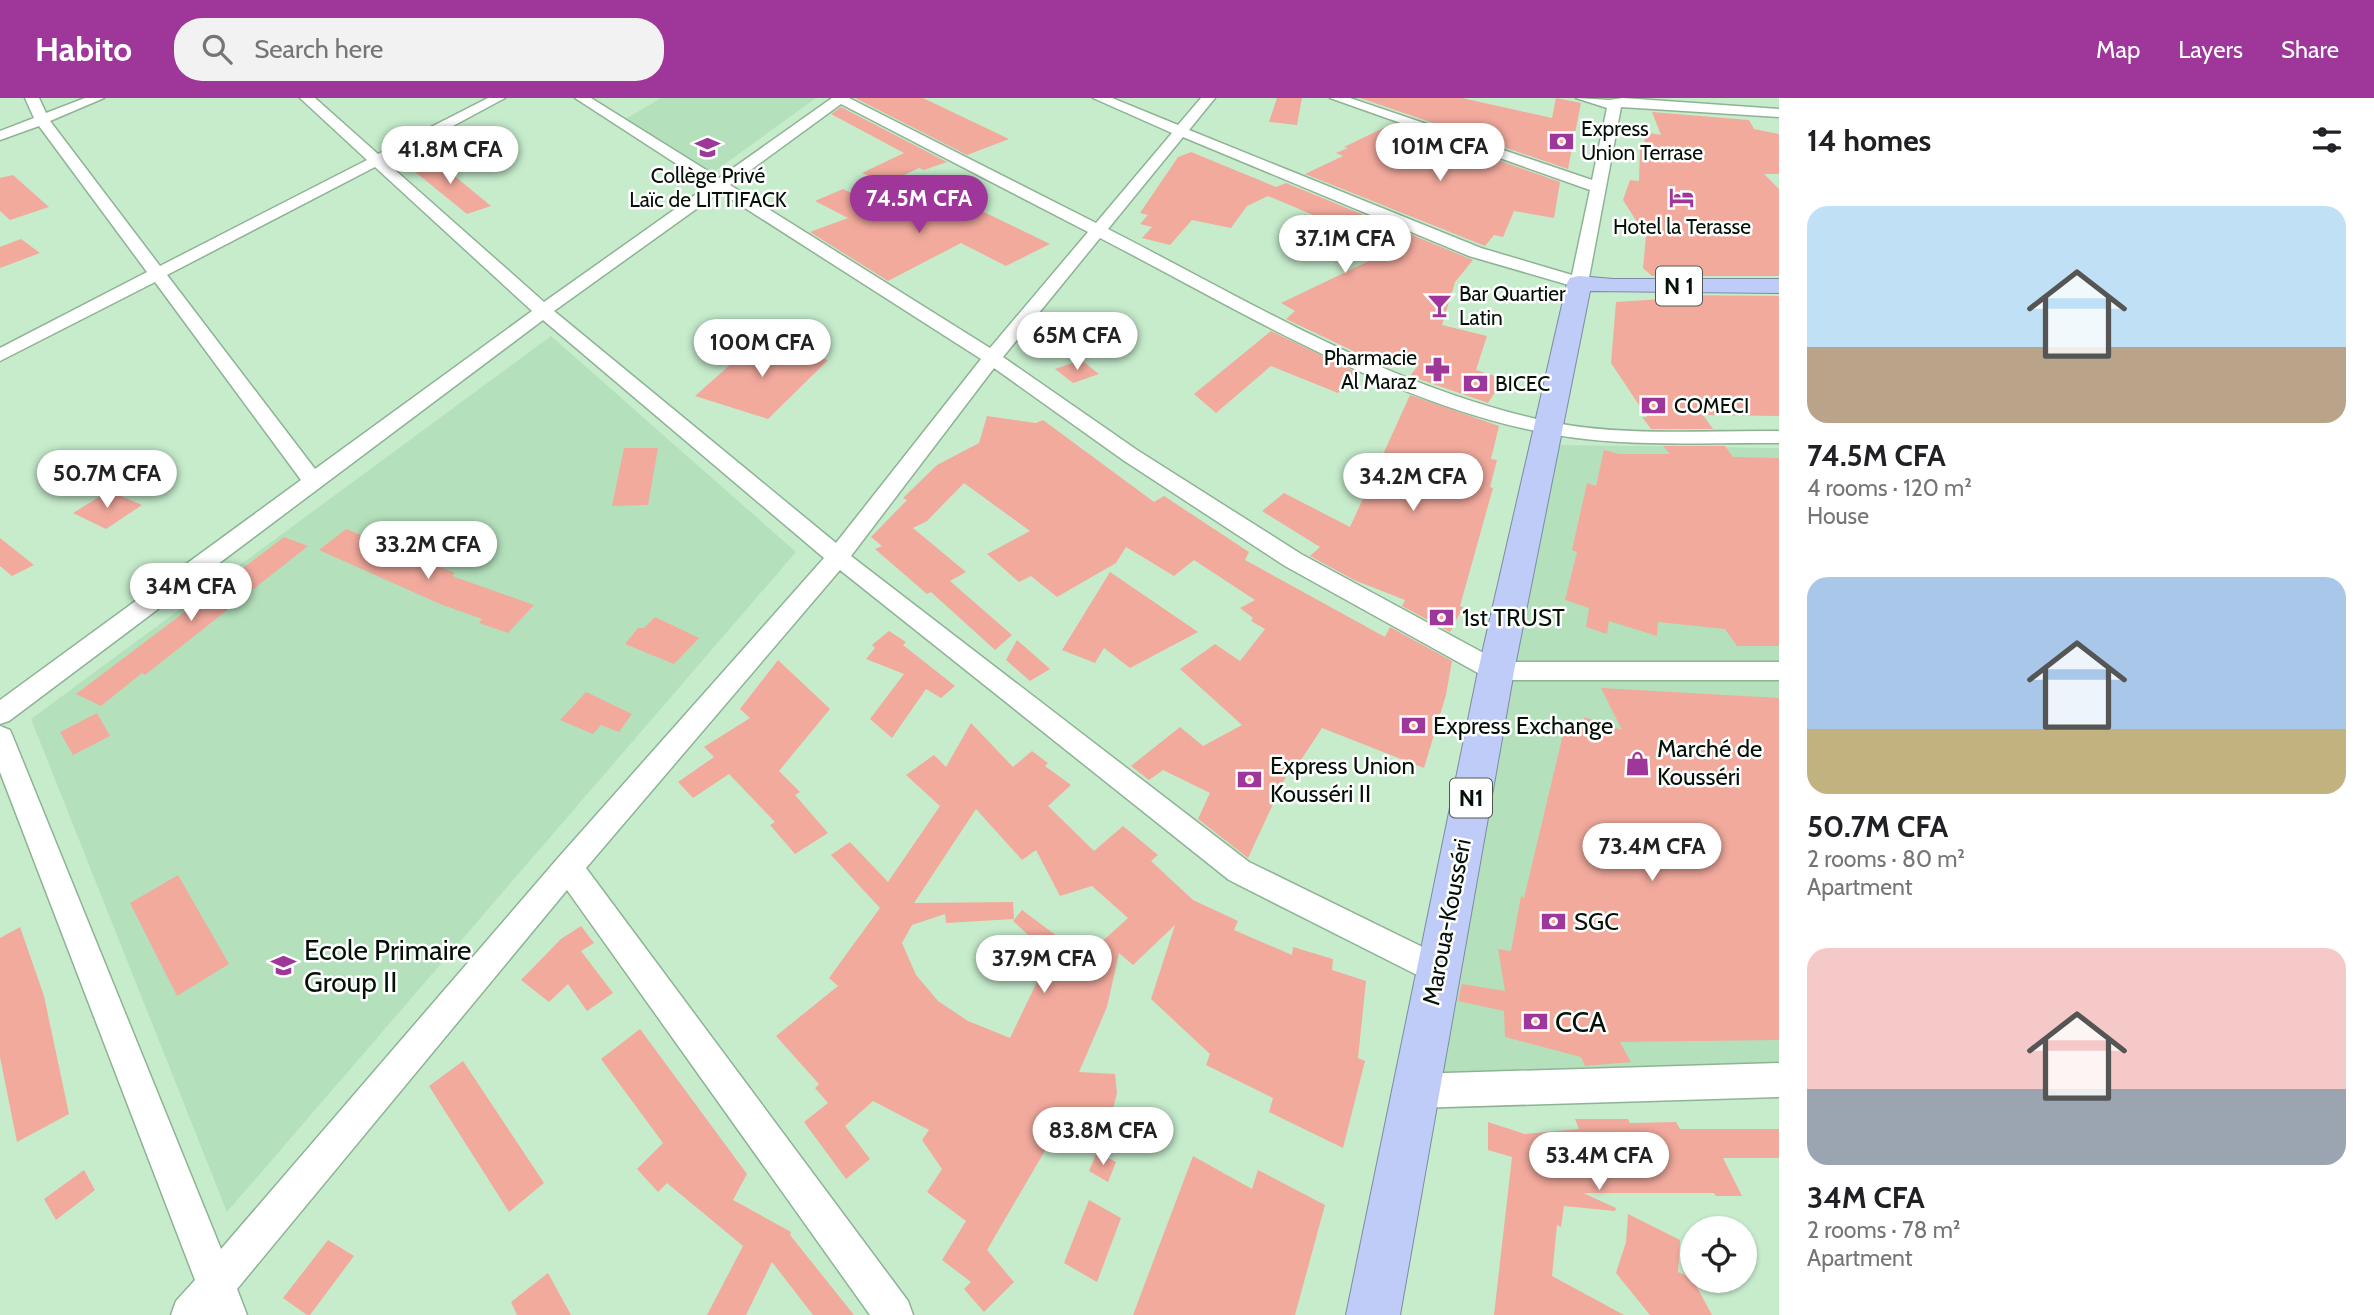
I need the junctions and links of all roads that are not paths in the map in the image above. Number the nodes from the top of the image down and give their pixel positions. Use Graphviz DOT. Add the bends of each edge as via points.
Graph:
graph roads {
  1 [pos="33,98"];
  2 [pos="97,98"];
  3 [pos="307,98"];
  4 [pos="498,98"];
  5 [pos="582,98"];
  6 [pos="840,98"];
  7 [pos="1100,98"];
  8 [pos="1208,98"];
  9 [pos="1336,98"];
  10 [pos="1583,98"];
  11 [pos="1615,102"];
  12 [pos="1779,113"];
  13 [pos="42,120"];
  14 [pos="1179,130"];
  15 [pos="0,136"];
  16 [pos="377,163"];
  17 [pos="715,186"];
  18 [pos="1597,187"];
  19 [pos="1097,230"];
  20 [pos="158,274"];
  21 [pos="1579,283"];
  22 [pos="1779,286"];
  23 [pos="543,311"];
  24 [pos="0,355"];
  25 [pos="992,358"];
  26 [pos="1549,428"];
  27 [pos="1779,437"];
  28 [pos="312,480"];
  29 [pos="838,557"];
  30 [pos="1496,671"];
  31 [pos="1779,671"];
  32 [pos="0,714"];
  33 [pos="0,737"];
  34 [pos="568,867"];
  35 [pos="1438,970"];
  36 [pos="1779,1080"];
  37 [pos="1414,1091"];
  38 [pos="221,1299"];
  39 [pos="190,1315"];
  40 [pos="894,1315"];
  41 [pos="1373,1315"];
  1 -- 13 [label="street"];
  2 -- 13 [label="street"];
  3 -- 16 [label="street"];
  4 -- 16 [label="street"];
  5 -- 17 [label="street"];
  6 -- 17 [label="street"];
  6 -- 19 [label="street"];
  7 -- 14 [label="street"];
  8 -- 14 [label="street"];
  9 -- 18 [label="street"];
  10 -- 11 [label="street"];
  11 -- 12 [label="street"];
  11 -- 18 [label="street"];
  13 -- 15 [label="street"];
  13 -- 20 [label="street"];
  14 -- 19 [label="street"];
  14 -- 21 [label="street" via="1475,251"];
  16 -- 20 [label="street"];
  16 -- 23 [label="street"];
  17 -- 23 [label="street"];
  17 -- 25 [label="street"];
  18 -- 21 [label="street"];
  19 -- 25 [label="street"];
  19 -- 26 [label="street" via="1329,349 1449,401"];
  20 -- 24 [label="street"];
  20 -- 28 [label="street"];
  21 -- 22 [label="highway, N 1"];
  21 -- 26 [label="highway, Maroua-Kousséri / N1"];
  23 -- 28 [label="street"];
  23 -- 29 [label="street"];
  25 -- 29 [label="street"];
  25 -- 30 [label="street" via="1130,455 1293,560"];
  26 -- 27 [label="street" via="1596,435"];
  26 -- 30 [label="highway, Maroua-Kousséri / N1"];
  28 -- 32 [label="street"];
  29 -- 34 [label="street"];
  29 -- 35 [label="street" via="1239,871"];
  30 -- 31 [label="street"];
  30 -- 35 [label="highway, Maroua-Kousséri / N1"];
  33 -- 38 [label="street"];
  34 -- 38 [label="street"];
  34 -- 40 [label="street"];
  35 -- 37 [label="highway, Maroua-Kousséri / N1"];
  36 -- 37 [label="street"];
  37 -- 41 [label="highway, Maroua-Kousséri / N1"];
  38 -- 39 [label="street"];
}
